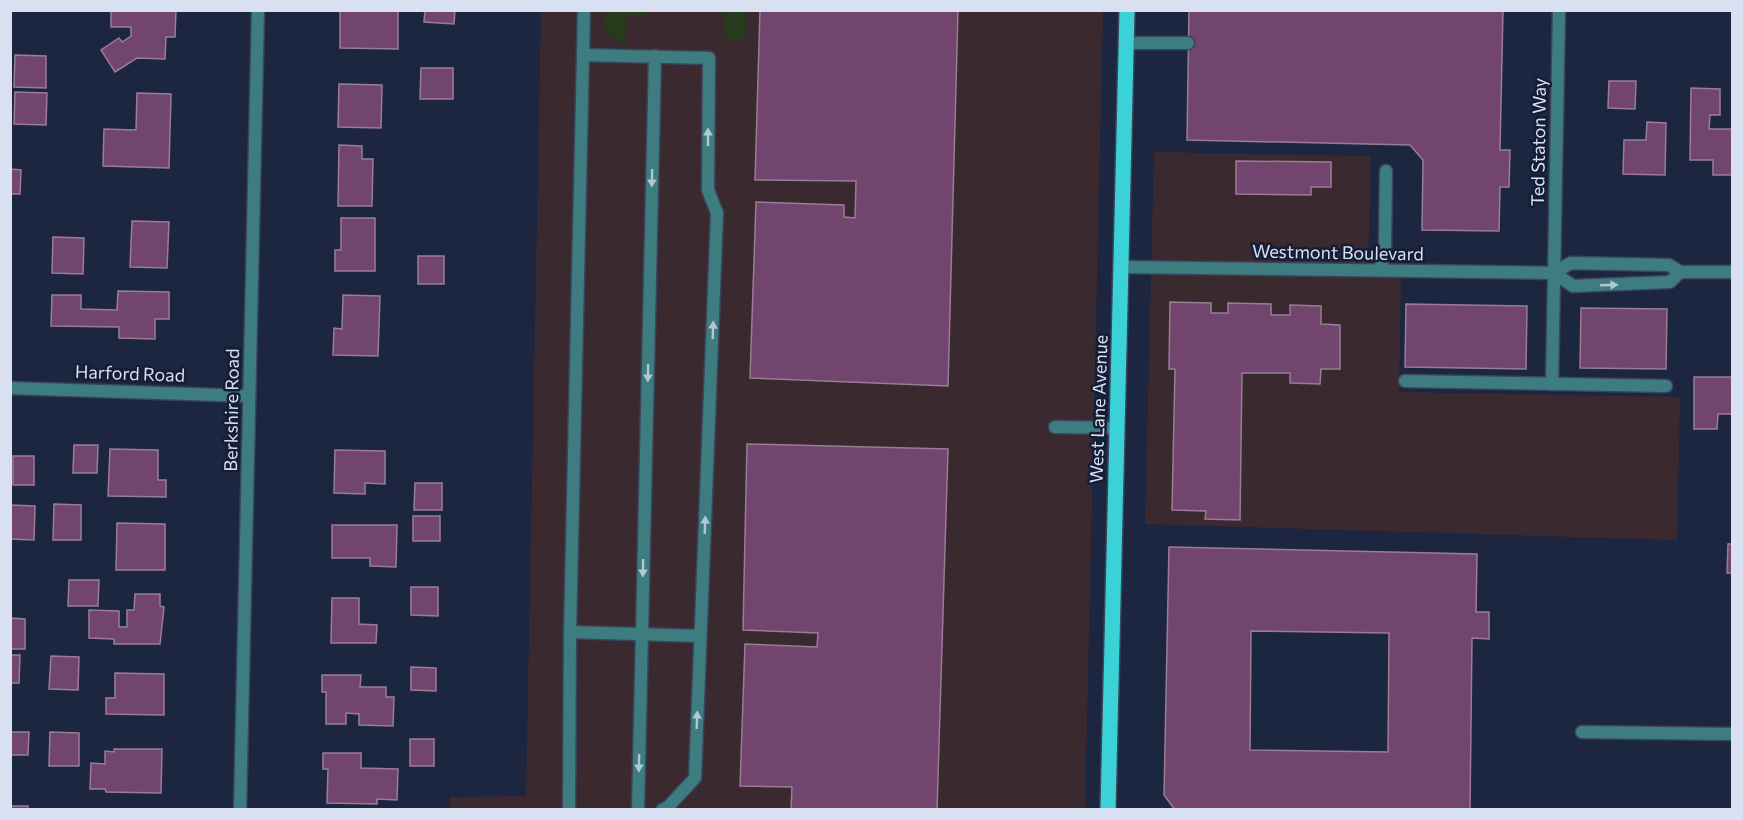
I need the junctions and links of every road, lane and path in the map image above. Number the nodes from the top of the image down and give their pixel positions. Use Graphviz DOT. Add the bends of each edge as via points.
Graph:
graph roads {
  1 [pos="258,10"];
  2 [pos="584,10"];
  3 [pos="1127,10"];
  4 [pos="1559,10"];
  5 [pos="1126,43"];
  6 [pos="1188,43"];
  7 [pos="583,56"];
  8 [pos="655,56"];
  9 [pos="1386,171"];
  10 [pos="1122,267"];
  11 [pos="1380,270"];
  12 [pos="1680,272"];
  13 [pos="1732,272"];
  14 [pos="1554,273"];
  15 [pos="1405,381"];
  16 [pos="1552,384"];
  17 [pos="1666,386"];
  18 [pos="10,388"];
  19 [pos="249,396"];
  20 [pos="1055,427"];
  21 [pos="1118,428"];
  22 [pos="570,632"];
  23 [pos="642,634"];
  24 [pos="700,636"];
  25 [pos="1582,732"];
  26 [pos="1732,734"];
  27 [pos="666,809"];
  28 [pos="240,810"];
  29 [pos="569,810"];
  30 [pos="638,810"];
  31 [pos="1108,810"];
  1 -- 19 [label="street, Berkshire Road"];
  2 -- 7 [label="street"];
  3 -- 5 [label="main road, West Lane Avenue"];
  4 -- 14 [label="street, Ted Staton Way"];
  5 -- 6 [label="street"];
  5 -- 10 [label="main road, West Lane Avenue"];
  7 -- 8 [label="street"];
  7 -- 22 [label="street"];
  8 -- 23 [label="street, one-way"];
  24 -- 8 [label="street, one-way" via="717,213 708,190 709,58"];
  9 -- 11 [label="street" via="1385,247"];
  10 -- 11 [label="street, Westmont Boulevard"];
  10 -- 21 [label="main road, West Lane Avenue"];
  11 -- 14 [label="street, Westmont Boulevard"];
  12 -- 13 [label="street, Westmont Boulevard"];
  12 -- 14 [label="street, Westmont Boulevard" via="1669,265 1571,263"];
  14 -- 12 [label="street, Westmont Boulevard, one-way" via="1573,286 1670,282"];
  14 -- 16 [label="street, Ted Staton Way"];
  15 -- 16 [label="street"];
  16 -- 17 [label="street"];
  18 -- 19 [label="street, Harford Road"];
  19 -- 28 [label="street, Berkshire Road"];
  20 -- 21 [label="street"];
  21 -- 31 [label="main road, West Lane Avenue"];
  22 -- 23 [label="street"];
  22 -- 29 [label="street"];
  23 -- 24 [label="street"];
  23 -- 30 [label="street, one-way"];
  27 -- 24 [label="street, one-way" via="695,778"];
  25 -- 26 [label="street"];
}
